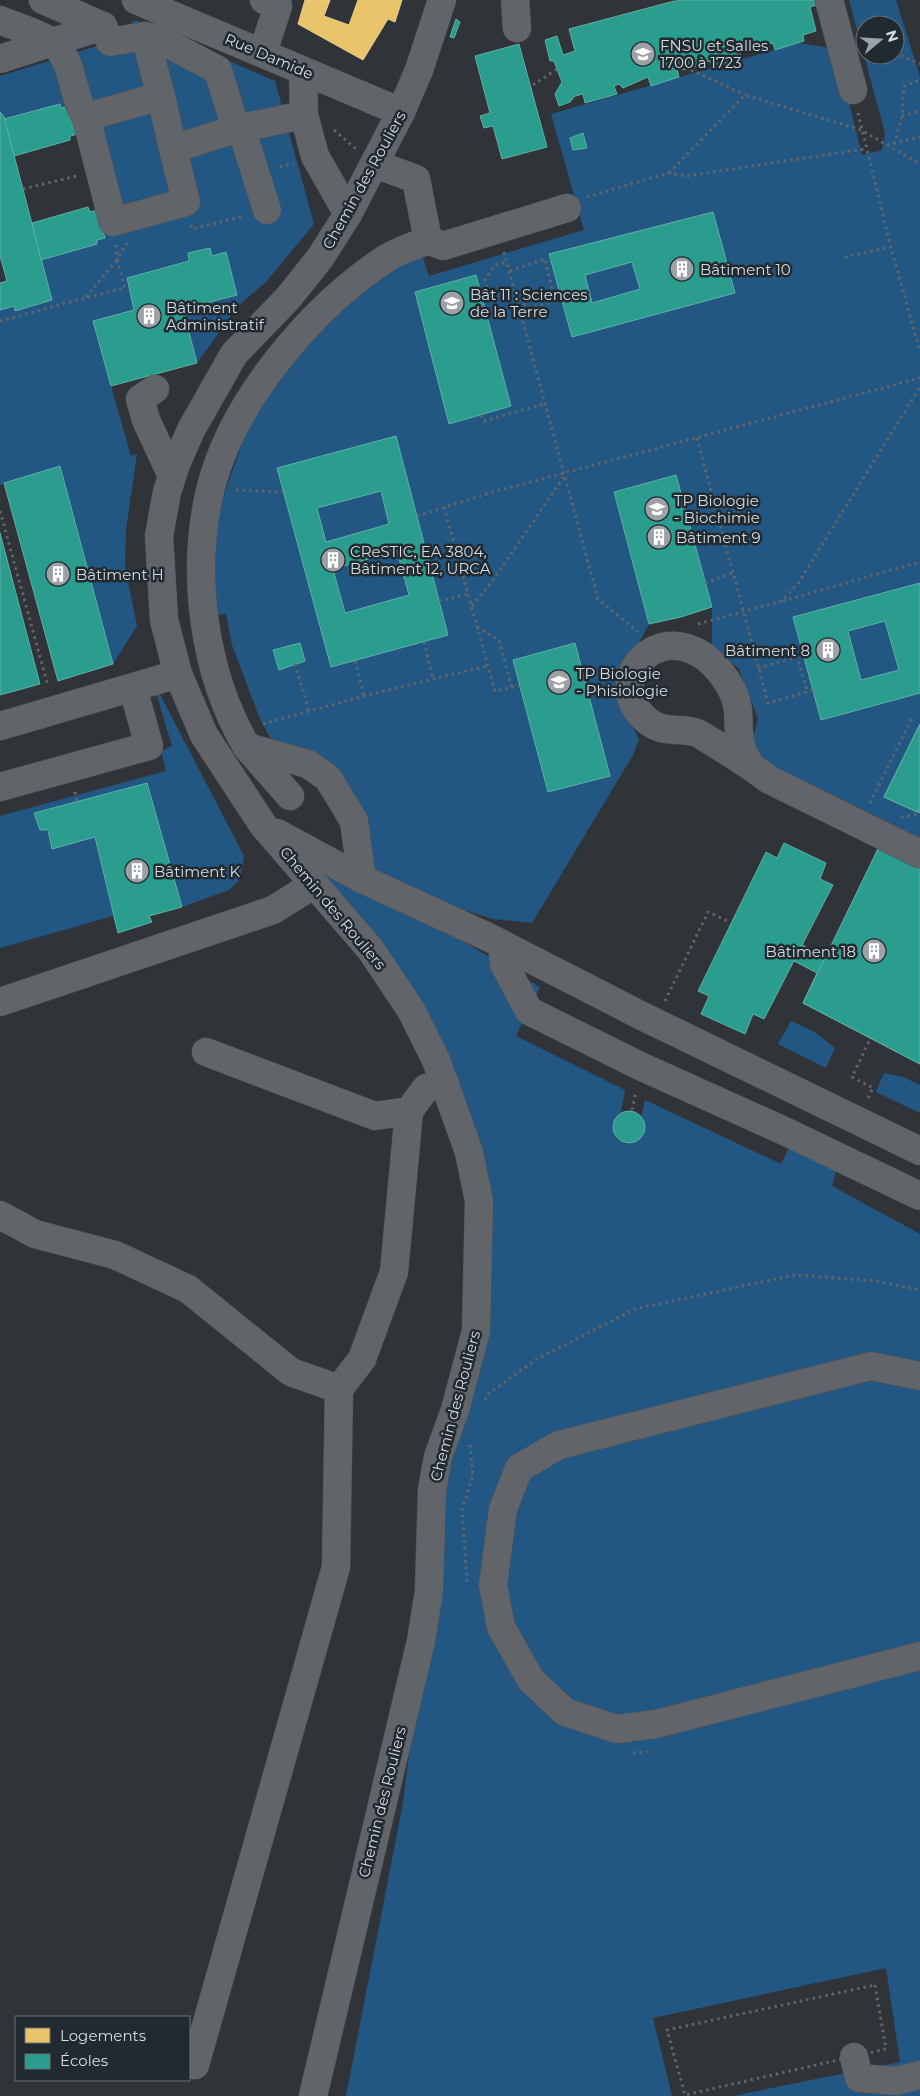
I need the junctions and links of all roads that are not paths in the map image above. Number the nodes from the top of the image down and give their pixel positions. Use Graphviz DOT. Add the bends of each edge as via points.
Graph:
graph roads {
  1 [pos="43,0"];
  2 [pos="136,0"];
  3 [pos="264,0"];
  4 [pos="442,0"];
  5 [pos="515,0"];
  6 [pos="829,0"];
  7 [pos="188,11"];
  8 [pos="0,20"];
  9 [pos="103,26"];
  10 [pos="517,28"];
  11 [pos="145,36"];
  12 [pos="51,42"];
  13 [pos="263,52"];
  14 [pos="0,59"];
  15 [pos="303,71"];
  16 [pos="161,96"];
  17 [pos="854,97"];
  18 [pos="401,112"];
  19 [pos="86,117"];
  20 [pos="306,121"];
  21 [pos="236,129"];
  22 [pos="173,149"];
  23 [pos="374,164"];
  24 [pos="576,202"];
  25 [pos="267,210"];
  26 [pos="348,214"];
  27 [pos="428,240"];
  28 [pos="155,389"];
  29 [pos="172,476"];
  30 [pos="178,674"];
  31 [pos="133,688"];
  32 [pos="0,726"];
  33 [pos="242,739"];
  34 [pos="751,766"];
  35 [pos="0,787"];
  36 [pos="290,796"];
  37 [pos="263,825"];
  38 [pos="920,854"];
  39 [pos="362,879"];
  40 [pos="313,885"];
  41 [pos="502,944"];
  42 [pos="0,1002"];
  43 [pos="206,1052"];
  44 [pos="445,1083"];
  45 [pos="409,1111"];
  46 [pos="920,1151"];
  47 [pos="920,1196"];
  48 [pos="0,1215"];
  49 [pos="920,1376"];
  50 [pos="339,1389"];
  51 [pos="920,1656"];
  52 [pos="854,2057"];
  53 [pos="195,2065"];
  54 [pos="920,2075"];
  55 [pos="313,2096"];
  1 -- 9 [label="street"];
  2 -- 7 [label="street, Rue Damide"];
  3 -- 13 [label="street" via="278,6"];
  4 -- 18 [label="street, Chemin des Rouliers"];
  5 -- 10 [label="street"];
  6 -- 17 [label="street"];
  7 -- 13 [label="street, Rue Damide"];
  8 -- 12 [label="street"];
  9 -- 11 [label="street" via="110,42"];
  9 -- 12 [label="street"];
  11 -- 16 [label="street"];
  11 -- 21 [label="street" via="158,39 218,70"];
  12 -- 14 [label="street"];
  12 -- 19 [label="street" via="64,57 79,107"];
  13 -- 15 [label="street, Rue Damide"];
  15 -- 18 [label="street, Rue Damide"];
  15 -- 20 [label="street"];
  16 -- 19 [label="street"];
  16 -- 22 [label="street"];
  18 -- 23 [label="street, Chemin des Rouliers"];
  19 -- 22 [label="street" via="113,222 186,202"];
  20 -- 21 [label="street"];
  20 -- 26 [label="street" via="315,156"];
  21 -- 22 [label="street"];
  21 -- 25 [label="street" via="244,137"];
  23 -- 26 [label="street, Chemin des Rouliers"];
  23 -- 27 [label="street" via="416,179"];
  24 -- 27 [label="street" via="443,246"];
  26 -- 29 [label="street, Chemin des Rouliers" via="320,258 289,297 234,354 191,430"];
  27 -- 33 [label="street" via="388,257 345,288 296,338 249,400 219,464 204,526 202,612 218,679"];
  28 -- 29 [label="street" via="140,399 146,420"];
  29 -- 30 [label="street, Chemin des Rouliers" via="159,536 160,573 164,620"];
  30 -- 31 [label="street"];
  30 -- 37 [label="street, Chemin des Rouliers" via="204,735"];
  31 -- 32 [label="street"];
  31 -- 35 [label="street" via="149,746"];
  33 -- 36 [label="street"];
  33 -- 39 [label="street" via="308,764 328,778 354,821"];
  34 -- 34 [label="street" via="694,732 668,731 645,718 630,699 631,676 642,658 657,647 684,646 704,656 728,682 739,708 742,749"];
  34 -- 38 [label="street" via="768,779"];
  37 -- 39 [label="street"];
  37 -- 40 [label="street, Chemin des Rouliers"];
  39 -- 41 [label="street"];
  40 -- 42 [label="street" via="273,910"];
  40 -- 44 [label="street, Chemin des Rouliers" via="371,950 391,979 411,1010"];
  41 -- 46 [label="street"];
  41 -- 47 [label="street" via="504,964 529,1011"];
  43 -- 45 [label="street" via="375,1116"];
  44 -- 45 [label="street" via="426,1088"];
  44 -- 55 [label="street, Chemin des Rouliers" via="469,1152 478,1201 476,1330 455,1410 438,1458 432,1490 429,1591 420,1641"];
  45 -- 50 [label="street" via="394,1272 362,1359"];
  48 -- 50 [label="street" via="35,1234 115,1255 188,1289 291,1372"];
  49 -- 51 [label="street" via="871,1366 558,1445 519,1468 502,1509 493,1585 501,1627 531,1680 565,1712 617,1729 656,1724"];
  50 -- 53 [label="street" via="336,1567"];
  52 -- 54 [label="street" via="859,2078 896,2080"];
}
